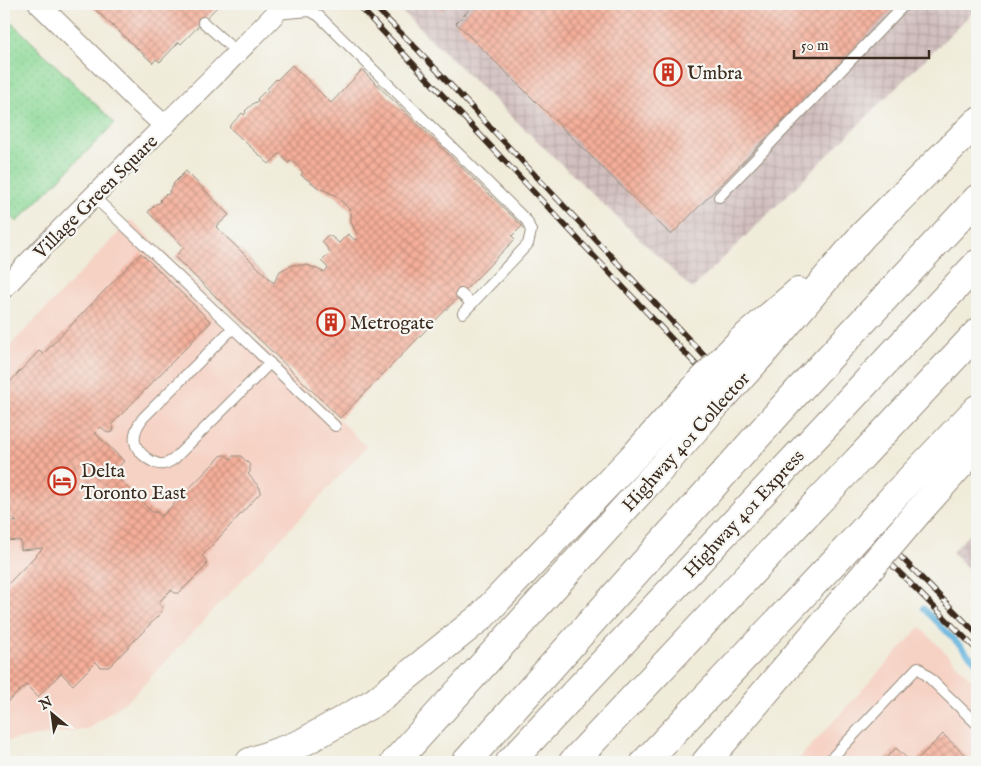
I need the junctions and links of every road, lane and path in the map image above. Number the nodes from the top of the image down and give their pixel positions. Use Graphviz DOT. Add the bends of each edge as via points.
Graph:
graph roads {
  1 [pos="42,4"];
  2 [pos="905,4"];
  3 [pos="275,9"];
  4 [pos="203,22"];
  5 [pos="238,53"];
  6 [pos="977,122"];
  7 [pos="166,126"];
  8 [pos="94,197"];
  9 [pos="720,197"];
  10 [pos="977,199"];
  11 [pos="977,264"];
  12 [pos="4,288"];
  13 [pos="461,294"];
  14 [pos="472,304"];
  15 [pos="463,313"];
  16 [pos="234,328"];
  17 [pos="977,333"];
  18 [pos="270,363"];
  19 [pos="707,394"];
  20 [pos="977,409"];
  21 [pos="335,426"];
  22 [pos="977,446"];
  23 [pos="977,724"];
  24 [pos="250,762"];
  25 [pos="395,762"];
  26 [pos="466,762"];
  27 [pos="510,762"];
  28 [pos="573,762"];
  29 [pos="645,762"];
  30 [pos="706,762"];
  31 [pos="828,762"];
  1 -- 7 [label="street, Village Green Square"];
  2 -- 9 [label="lane"];
  3 -- 5 [label="street, Village Green Square"];
  3 -- 14 [label="lane" via="310,11 319,16 527,221 530,231 528,244"];
  4 -- 5 [label="lane"];
  5 -- 7 [label="street, Village Green Square"];
  6 -- 19 [label="highway, bridge"];
  7 -- 8 [label="street, Village Green Square"];
  8 -- 12 [label="street, Village Green Square"];
  8 -- 16 [label="lane"];
  10 -- 26 [label="highway, bridge" via="798,390"];
  11 -- 27 [label="highway, Highway 401 Express, bridge"];
  13 -- 14 [label="lane"];
  14 -- 15 [label="lane"];
  16 -- 18 [label="lane"];
  16 -- 18 [label="lane" via="143,418 134,437 136,448 144,456 154,463 164,464 174,459"];
  17 -- 28 [label="highway, bridge"];
  18 -- 21 [label="lane"];
  19 -- 24 [label="highway" via="636,454 482,616 374,702 300,744"];
  19 -- 25 [label="highway, Highway 401 Collector" via="655,475"];
  20 -- 29 [label="highway, bridge"];
  22 -- 30 [label="highway, bridge"];
  23 -- 31 [label="lane" via="918,667"];
}
